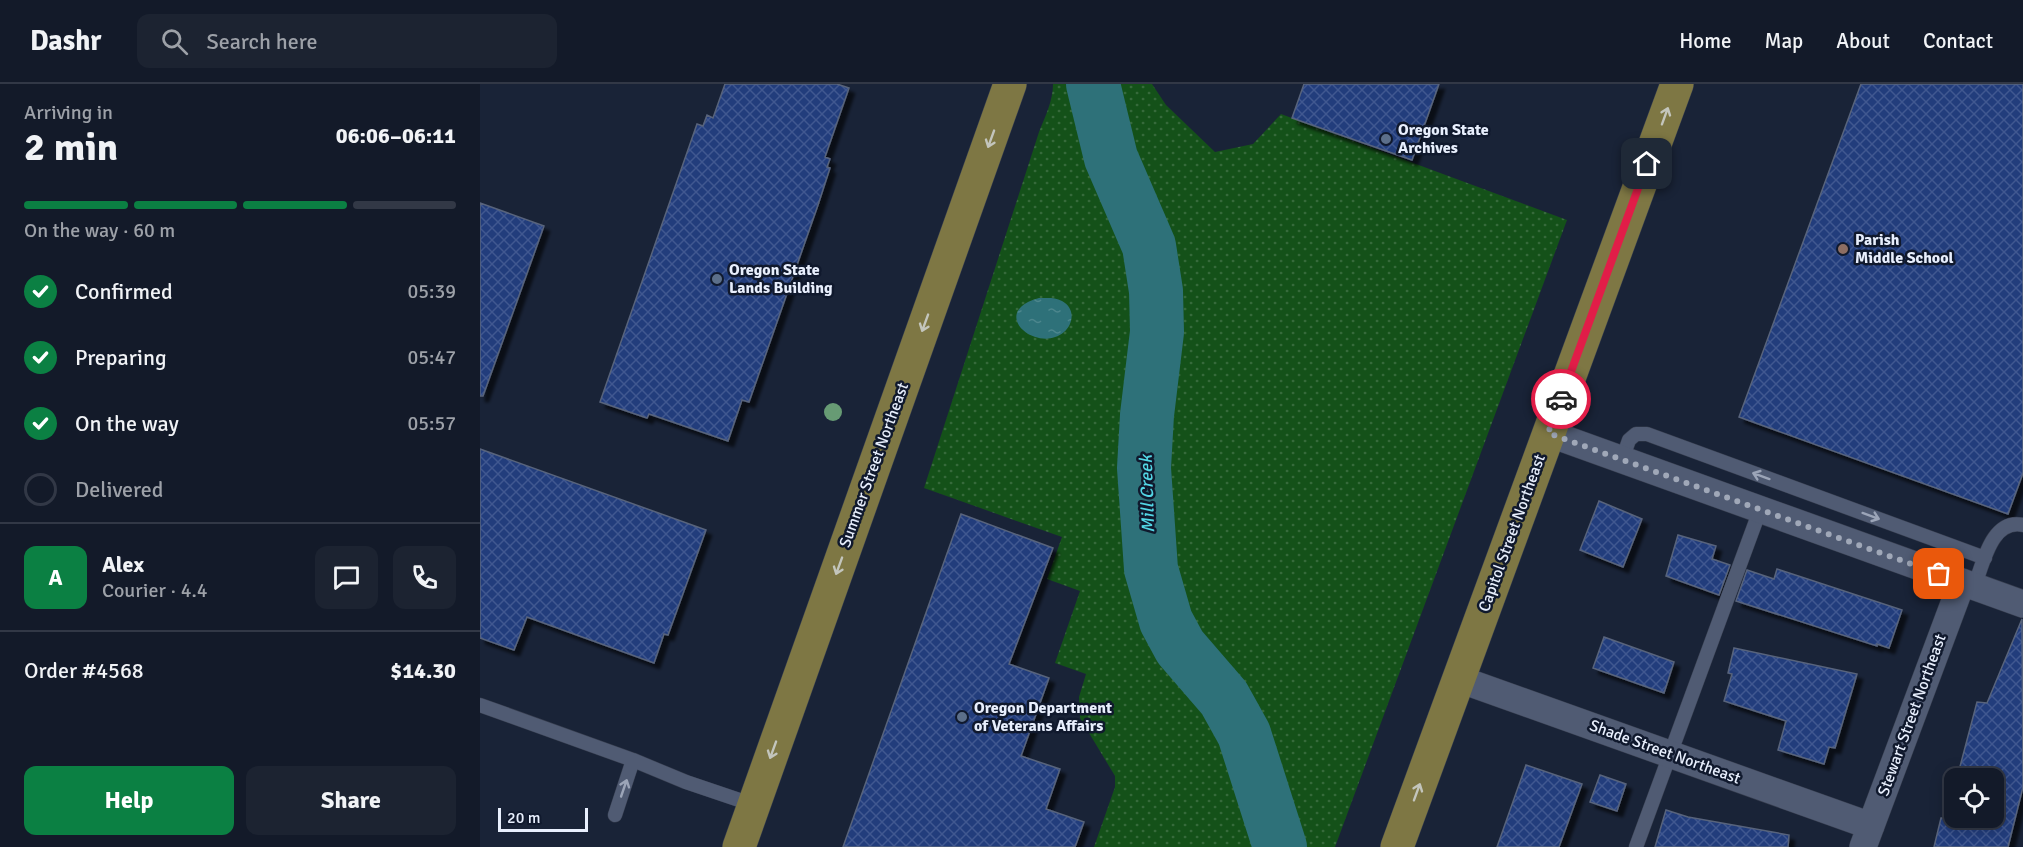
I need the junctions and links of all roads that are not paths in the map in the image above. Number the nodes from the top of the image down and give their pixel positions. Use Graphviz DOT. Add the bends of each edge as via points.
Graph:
graph roads {
  1 [pos="1010,84"];
  2 [pos="1677,84"];
  3 [pos="1548,433"];
  4 [pos="1622,460"];
  5 [pos="1761,510"];
  6 [pos="1811,511"];
  7 [pos="2023,525"];
  8 [pos="1985,558"];
  9 [pos="1968,585"];
  10 [pos="2023,604"];
  11 [pos="1459,679"];
  12 [pos="480,705"];
  13 [pos="1670,753"];
  14 [pos="633,760"];
  15 [pos="754,805"];
  16 [pos="615,815"];
  17 [pos="1867,836"];
  18 [pos="739,847"];
  19 [pos="1397,847"];
  20 [pos="1636,847"];
  1 -- 15 [label="main road, Summer Street Northeast, one-way"];
  3 -- 2 [label="main road, Capitol Street Northeast, one-way"];
  3 -- 4 [label="street"];
  3 -- 11 [label="main road, Capitol Street Northeast"];
  4 -- 5 [label="street"];
  6 -- 4 [label="lane, one-way" via="1647,434 1636,434 1629,440"];
  5 -- 6 [label="street"];
  5 -- 13 [label="lane"];
  6 -- 8 [label="lane, one-way"];
  6 -- 9 [label="street"];
  7 -- 8 [label="lane" via="2004,526 1995,535"];
  8 -- 9 [label="lane"];
  9 -- 10 [label="street"];
  9 -- 17 [label="street, Stewart Street Northeast"];
  11 -- 13 [label="street, Shade Street Northeast"];
  19 -- 11 [label="main road, Capitol Street Northeast, one-way"];
  12 -- 14 [label="lane"];
  13 -- 17 [label="street, Shade Street Northeast"];
  13 -- 20 [label="lane"];
  14 -- 15 [label="lane" via="686,783"];
  16 -- 14 [label="lane, one-way"];
  15 -- 18 [label="main road, Summer Street Northeast"];
}
